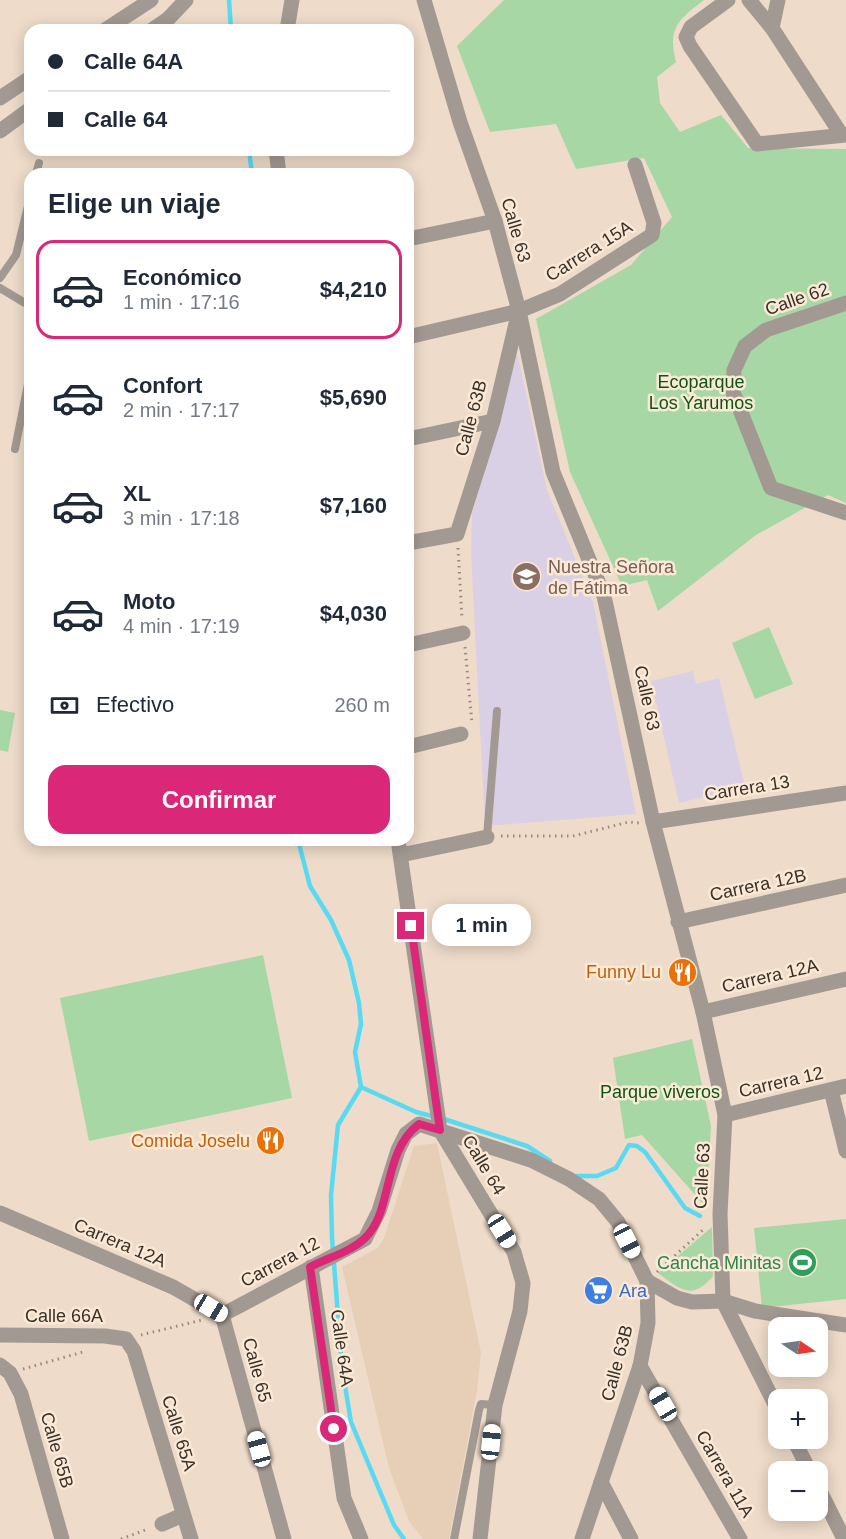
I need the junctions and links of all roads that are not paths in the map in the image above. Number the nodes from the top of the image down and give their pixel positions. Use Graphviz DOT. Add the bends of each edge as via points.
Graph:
graph roads {
  1 [pos="151,0"];
  2 [pos="186,0"];
  3 [pos="292,0"];
  4 [pos="424,0"];
  5 [pos="728,0"];
  6 [pos="748,0"];
  7 [pos="778,0"];
  8 [pos="114,24"];
  9 [pos="161,24"];
  10 [pos="288,24"];
  11 [pos="772,28"];
  12 [pos="24,82"];
  13 [pos="0,98"];
  14 [pos="24,113"];
  15 [pos="0,130"];
  16 [pos="844,134"];
  17 [pos="39,163"];
  18 [pos="635,165"];
  19 [pos="38,168"];
  20 [pos="495,220"];
  21 [pos="24,222"];
  22 [pos="414,238"];
  23 [pos="0,278"];
  24 [pos="0,288"];
  25 [pos="24,302"];
  26 [pos="846,303"];
  27 [pos="519,311"];
  28 [pos="414,336"];
  29 [pos="24,404"];
  30 [pos="493,421"];
  31 [pos="414,438"];
  32 [pos="15,449"];
  33 [pos="846,513"];
  34 [pos="414,542"];
  35 [pos="463,633"];
  36 [pos="414,644"];
  37 [pos="497,711"];
  38 [pos="462,734"];
  39 [pos="414,746"];
  40 [pos="846,792"];
  41 [pos="653,822"];
  42 [pos="487,837"];
  43 [pos="399,848"];
  44 [pos="846,885"];
  45 [pos="678,922"];
  46 [pos="846,979"];
  47 [pos="703,1012"];
  48 [pos="838,1088"];
  49 [pos="725,1115"];
  50 [pos="440,1130"];
  51 [pos="846,1151"];
  52 [pos="0,1213"];
  53 [pos="310,1267"];
  54 [pos="647,1281"];
  55 [pos="723,1301"];
  56 [pos="222,1315"];
  57 [pos="846,1325"];
  58 [pos="0,1335"];
  59 [pos="126,1339"];
  60 [pos="640,1366"];
  61 [pos="5,1369"];
  62 [pos="768,1390"];
  63 [pos="495,1405"];
  64 [pos="601,1482"];
  65 [pos="828,1507"];
  66 [pos="183,1515"];
  67 [pos="162,1524"];
  68 [pos="844,1538"];
  69 [pos="62,1539"];
  70 [pos="191,1539"];
  71 [pos="284,1539"];
  72 [pos="362,1539"];
  73 [pos="454,1539"];
  74 [pos="480,1539"];
  75 [pos="582,1539"];
  76 [pos="631,1539"];
  77 [pos="740,1539"];
  1 -- 8 [label="street"];
  2 -- 9 [label="street"];
  3 -- 10 [label="street"];
  4 -- 20 [label="street, Calle 63" via="460,122"];
  5 -- 16 [label="street" via="691,27 686,37 757,144"];
  6 -- 11 [label="street"];
  7 -- 11 [label="street"];
  11 -- 16 [label="street"];
  12 -- 13 [label="street"];
  14 -- 15 [label="street"];
  17 -- 19 [label="lane"];
  18 -- 27 [label="street, Carrera 15A" via="654,223 652,235 560,294"];
  20 -- 22 [label="street"];
  20 -- 27 [label="street, Calle 63"];
  21 -- 23 [label="lane" via="16,255"];
  24 -- 25 [label="lane"];
  26 -- 33 [label="street, Calle 62" via="766,330 745,346 734,370 733,392 771,488"];
  27 -- 28 [label="street, Carrera 15A"];
  27 -- 30 [label="street, Calle 63B"];
  27 -- 41 [label="street, Calle 63" via="553,472 604,596"];
  29 -- 32 [label="lane"];
  30 -- 31 [label="street"];
  30 -- 34 [label="street, Calle 63B" via="457,534"];
  35 -- 36 [label="street"];
  37 -- 42 [label="lane"];
  38 -- 39 [label="street"];
  40 -- 41 [label="street, Carrera 13"];
  41 -- 45 [label="street, Calle 63"];
  42 -- 43 [label="street"];
  43 -- 50 [label="street, Calle 64"];
  44 -- 45 [label="street, Carrera 12B"];
  45 -- 47 [label="street, Calle 63"];
  46 -- 47 [label="street, Carrera 12A"];
  47 -- 49 [label="street, Calle 63"];
  48 -- 49 [label="street, Carrera 12"];
  48 -- 51 [label="street"];
  49 -- 55 [label="street, Calle 63" via="720,1214"];
  50 -- 53 [label="street, Carrera 12" via="419,1124 406,1134 373,1226 364,1239"];
  50 -- 54 [label="street, Calle 63B" via="531,1160 599,1199 618,1222"];
  50 -- 63 [label="street, Calle 64" via="514,1252 523,1283 520,1311"];
  52 -- 56 [label="street, Carrera 12A" via="173,1287"];
  53 -- 56 [label="street, Carrera 12"];
  53 -- 72 [label="street, Calle 64A" via="344,1498"];
  54 -- 55 [label="street" via="692,1302"];
  54 -- 60 [label="street, Calle 63B" via="648,1323"];
  55 -- 57 [label="street" via="755,1311"];
  55 -- 62 [label="street, Calle 63"];
  56 -- 71 [label="street, Calle 65"];
  58 -- 59 [label="street, Calle 66A"];
  59 -- 66 [label="street, Calle 65A" via="134,1351"];
  60 -- 64 [label="street, Calle 63B"];
  60 -- 77 [label="street, Carrera 11A"];
  61 -- 69 [label="street, Calle 65B" via="21,1394"];
  63 -- 73 [label="lane" via="481,1404 478,1410"];
  63 -- 74 [label="street, Calle 64"];
  64 -- 75 [label="street, Calle 63B"];
  64 -- 76 [label="street"];
  65 -- 68 [label="street"];
  66 -- 67 [label="street"];
  66 -- 70 [label="street, Calle 65A"];
}
